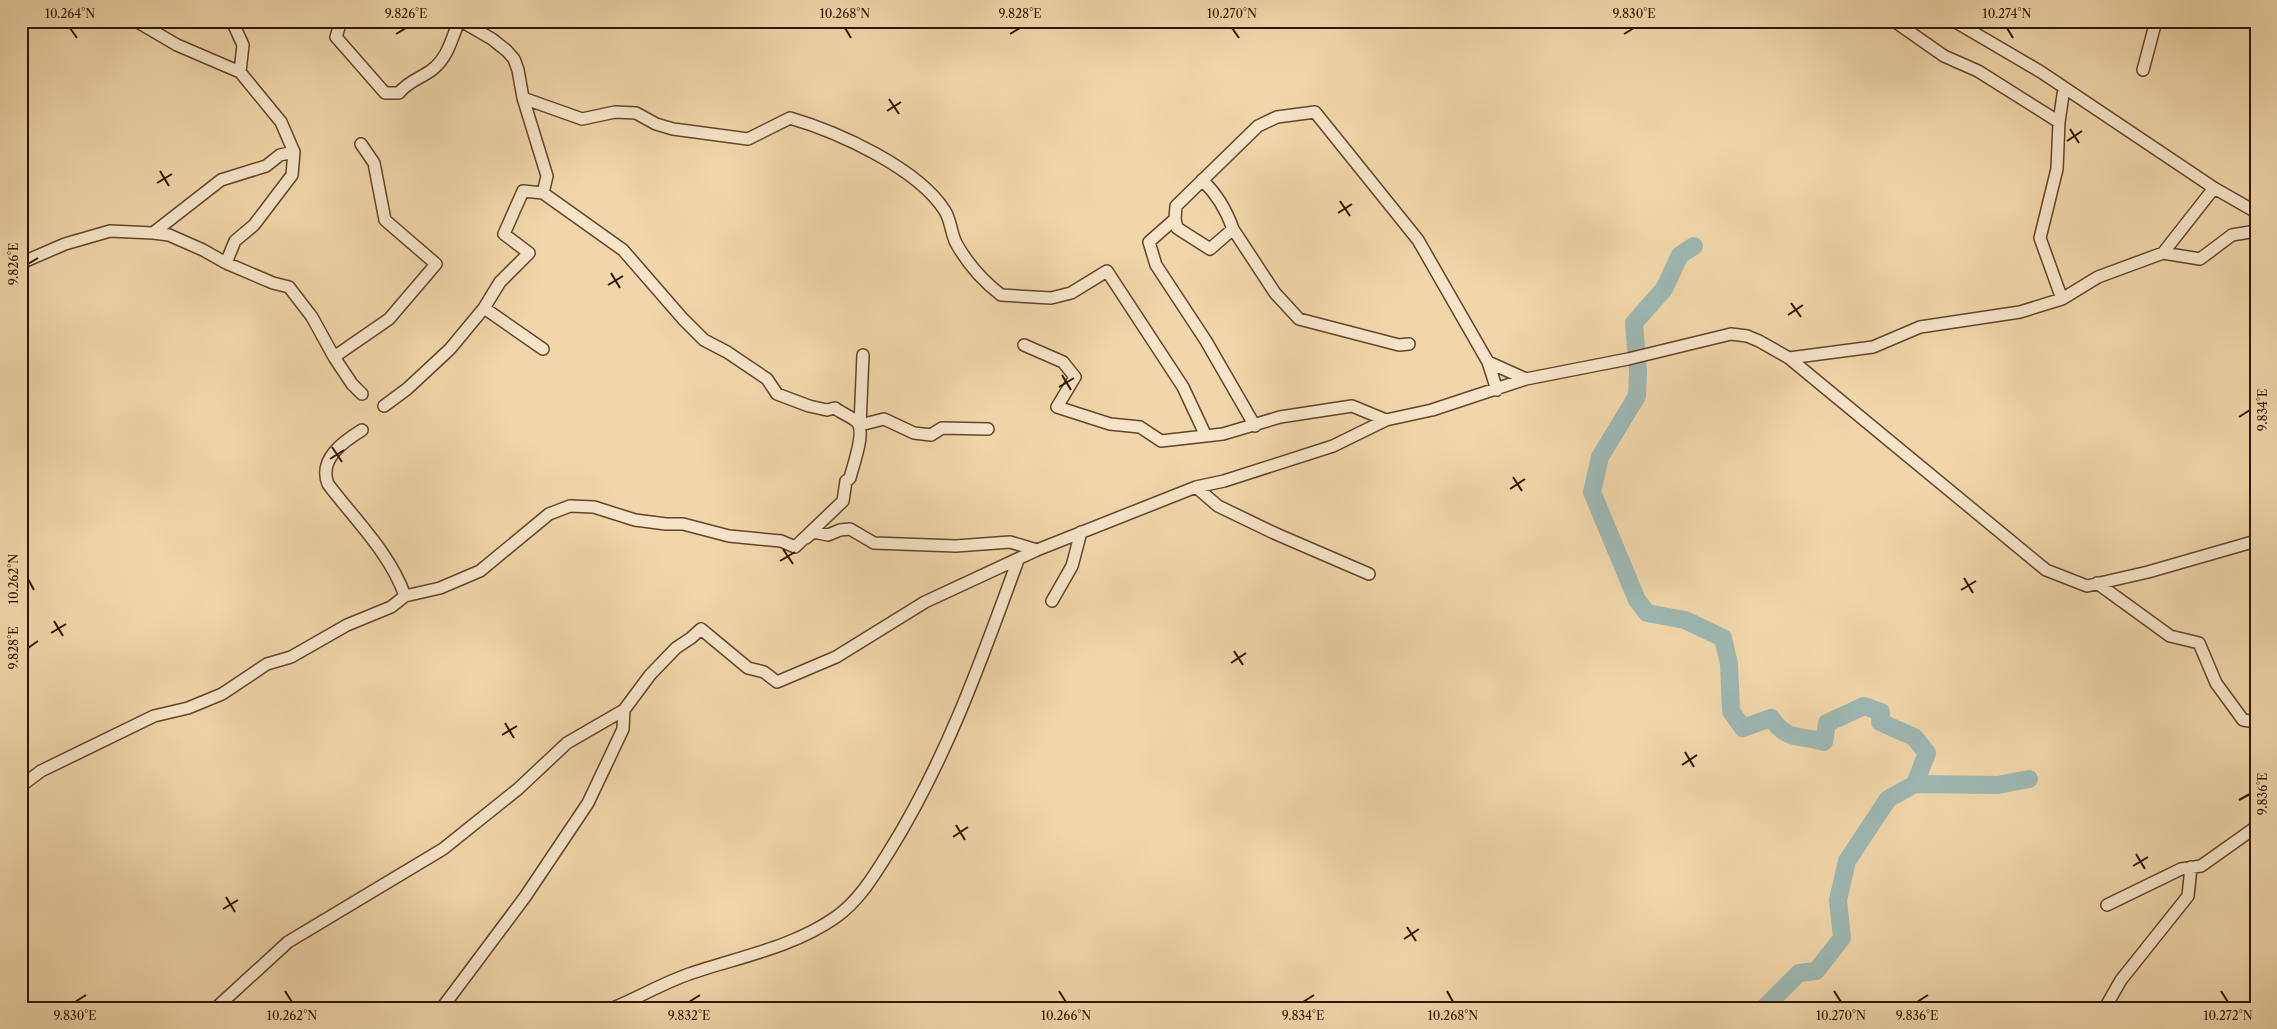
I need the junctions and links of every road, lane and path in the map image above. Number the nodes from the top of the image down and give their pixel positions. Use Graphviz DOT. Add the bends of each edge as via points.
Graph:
graph roads {
  1 [pos="136,21"];
  2 [pos="232,21"];
  3 [pos="341,21"];
  4 [pos="460,21"];
  5 [pos="1894,21"];
  6 [pos="1954,21"];
  7 [pos="2156,21"];
  8 [pos="2143,70"];
  9 [pos="240,72"];
  10 [pos="2064,88"];
  11 [pos="523,98"];
  12 [pos="2059,122"];
  13 [pos="361,144"];
  14 [pos="294,152"];
  15 [pos="1202,180"];
  16 [pos="2214,188"];
  17 [pos="544,193"];
  18 [pos="2256,212"];
  19 [pos="1175,219"];
  20 [pos="1233,229"];
  21 [pos="2256,231"];
  22 [pos="153,233"];
  23 [pos="2163,252"];
  24 [pos="21,263"];
  25 [pos="226,264"];
  26 [pos="2062,299"];
  27 [pos="484,308"];
  28 [pos="1409,344"];
  29 [pos="1024,345"];
  30 [pos="543,349"];
  31 [pos="863,355"];
  32 [pos="334,357"];
  33 [pos="1789,358"];
  34 [pos="1488,362"];
  35 [pos="1526,379"];
  36 [pos="1498,390"];
  37 [pos="362,394"];
  38 [pos="384,406"];
  39 [pos="1386,420"];
  40 [pos="860,425"];
  41 [pos="1255,426"];
  42 [pos="988,429"];
  43 [pos="362,430"];
  44 [pos="1205,434"];
  45 [pos="1196,487"];
  46 [pos="1081,532"];
  47 [pos="2256,541"];
  48 [pos="797,545"];
  49 [pos="1037,550"];
  50 [pos="1018,560"];
  51 [pos="1369,574"];
  52 [pos="2097,584"];
  53 [pos="405,596"];
  54 [pos="1052,601"];
  55 [pos="624,710"];
  56 [pos="2256,722"];
  57 [pos="21,786"];
  58 [pos="2256,827"];
  59 [pos="2191,867"];
  60 [pos="2107,905"];
  61 [pos="216,1008"];
  62 [pos="442,1008"];
  63 [pos="612,1008"];
  64 [pos="2105,1008"];
  1 -- 9 [label="street" via="177,45"];
  2 -- 9 [label="street" via="242,44"];
  3 -- 4 [label="street" via="336,37 385,93 399,93 406,84 427,74 444,58"];
  4 -- 11 [label="street" via="507,51 518,70"];
  5 -- 12 [label="street" via="1944,56 1978,71"];
  6 -- 10 [label="street"];
  7 -- 8 [label="street"];
  9 -- 14 [label="street" via="281,122"];
  10 -- 12 [label="street"];
  10 -- 16 [label="street"];
  11 -- 17 [label="street" via="547,176"];
  11 -- 44 [label="street" via="582,119 614,112 636,113 673,129 748,139 790,118 809,123 868,151 928,188 945,212 956,242 968,261 1001,295 1051,298 1071,294 1107,271 1183,387"];
  12 -- 26 [label="street" via="2057,169 2040,238"];
  13 -- 32 [label="street" via="374,163 385,220 436,264 389,319"];
  14 -- 22 [label="street" via="280,155 266,166 221,180"];
  14 -- 25 [label="street" via="292,175 254,225 236,240"];
  15 -- 19 [label="street" via="1176,206"];
  15 -- 20 [label="street" via="1210,187"];
  15 -- 34 [label="street" via="1258,126 1277,117 1316,112 1418,240"];
  16 -- 18 [label="street"];
  16 -- 23 [label="street"];
  17 -- 27 [label="street" via="523,191 504,234 529,253 500,282"];
  17 -- 40 [label="street" via="623,250 704,340 767,379 778,394 809,406 827,410 835,408"];
  19 -- 20 [label="street" via="1177,228 1210,249"];
  19 -- 41 [label="street" via="1149,242 1156,265 1206,341"];
  20 -- 28 [label="street" via="1275,293 1299,319"];
  21 -- 23 [label="street" via="2232,235 2200,259"];
  22 -- 24 [label="street" via="110,232 65,244"];
  22 -- 25 [label="street" via="169,235 204,250"];
  23 -- 26 [label="street" via="2098,277"];
  25 -- 32 [label="street" via="289,287 312,317"];
  26 -- 33 [label="street" via="2020,312 1920,327 1873,347"];
  27 -- 30 [label="street"];
  27 -- 38 [label="street" via="450,350"];
  29 -- 44 [label="street" via="1063,362 1075,378 1057,407 1110,424 1140,427 1161,441"];
  31 -- 40 [label="street"];
  32 -- 37 [label="street"];
  33 -- 35 [label="street" via="1759,341 1730,334 1652,354"];
  33 -- 52 [label="street" via="2046,570 2087,586"];
  34 -- 35 [label="street"];
  34 -- 36 [label="street"];
  35 -- 36 [label="street"];
  36 -- 39 [label="street"];
  39 -- 41 [label="street" via="1352,406 1308,411"];
  39 -- 45 [label="street" via="1333,446"];
  40 -- 42 [label="street" via="884,419 914,432 931,435 942,428"];
  40 -- 48 [label="street" via="860,439 842,501"];
  41 -- 44 [label="street" via="1223,434"];
  43 -- 53 [label="street" via="336,449 330,457 325,478 394,570"];
  45 -- 46 [label="street"];
  45 -- 51 [label="street" via="1218,506"];
  46 -- 49 [label="street"];
  46 -- 54 [label="street" via="1072,566"];
  47 -- 52 [label="street"];
  48 -- 49 [label="street" via="813,532 828,535 850,530 874,543 956,546 1010,542"];
  48 -- 53 [label="street" via="729,536 683,524 635,520 594,507 570,506 549,514 480,571 440,588"];
  49 -- 50 [label="street"];
  50 -- 55 [label="street" via="925,602 836,657 777,682 764,672 748,668 701,629 650,674"];
  50 -- 63 [label="street" via="980,662 929,782 861,894 836,917 771,950 687,975"];
  52 -- 56 [label="street" via="2170,636 2199,643 2216,683 2243,720"];
  53 -- 57 [label="street" via="391,607 347,624 291,657 267,664 222,694 188,708 154,716 41,771"];
  55 -- 61 [label="street" via="567,743 518,789 443,849 288,942"];
  55 -- 62 [label="street" via="623,728 588,803"];
  58 -- 59 [label="street" via="2201,866"];
  59 -- 60 [label="street"];
  59 -- 64 [label="street" via="2188,896 2121,980"];
}
